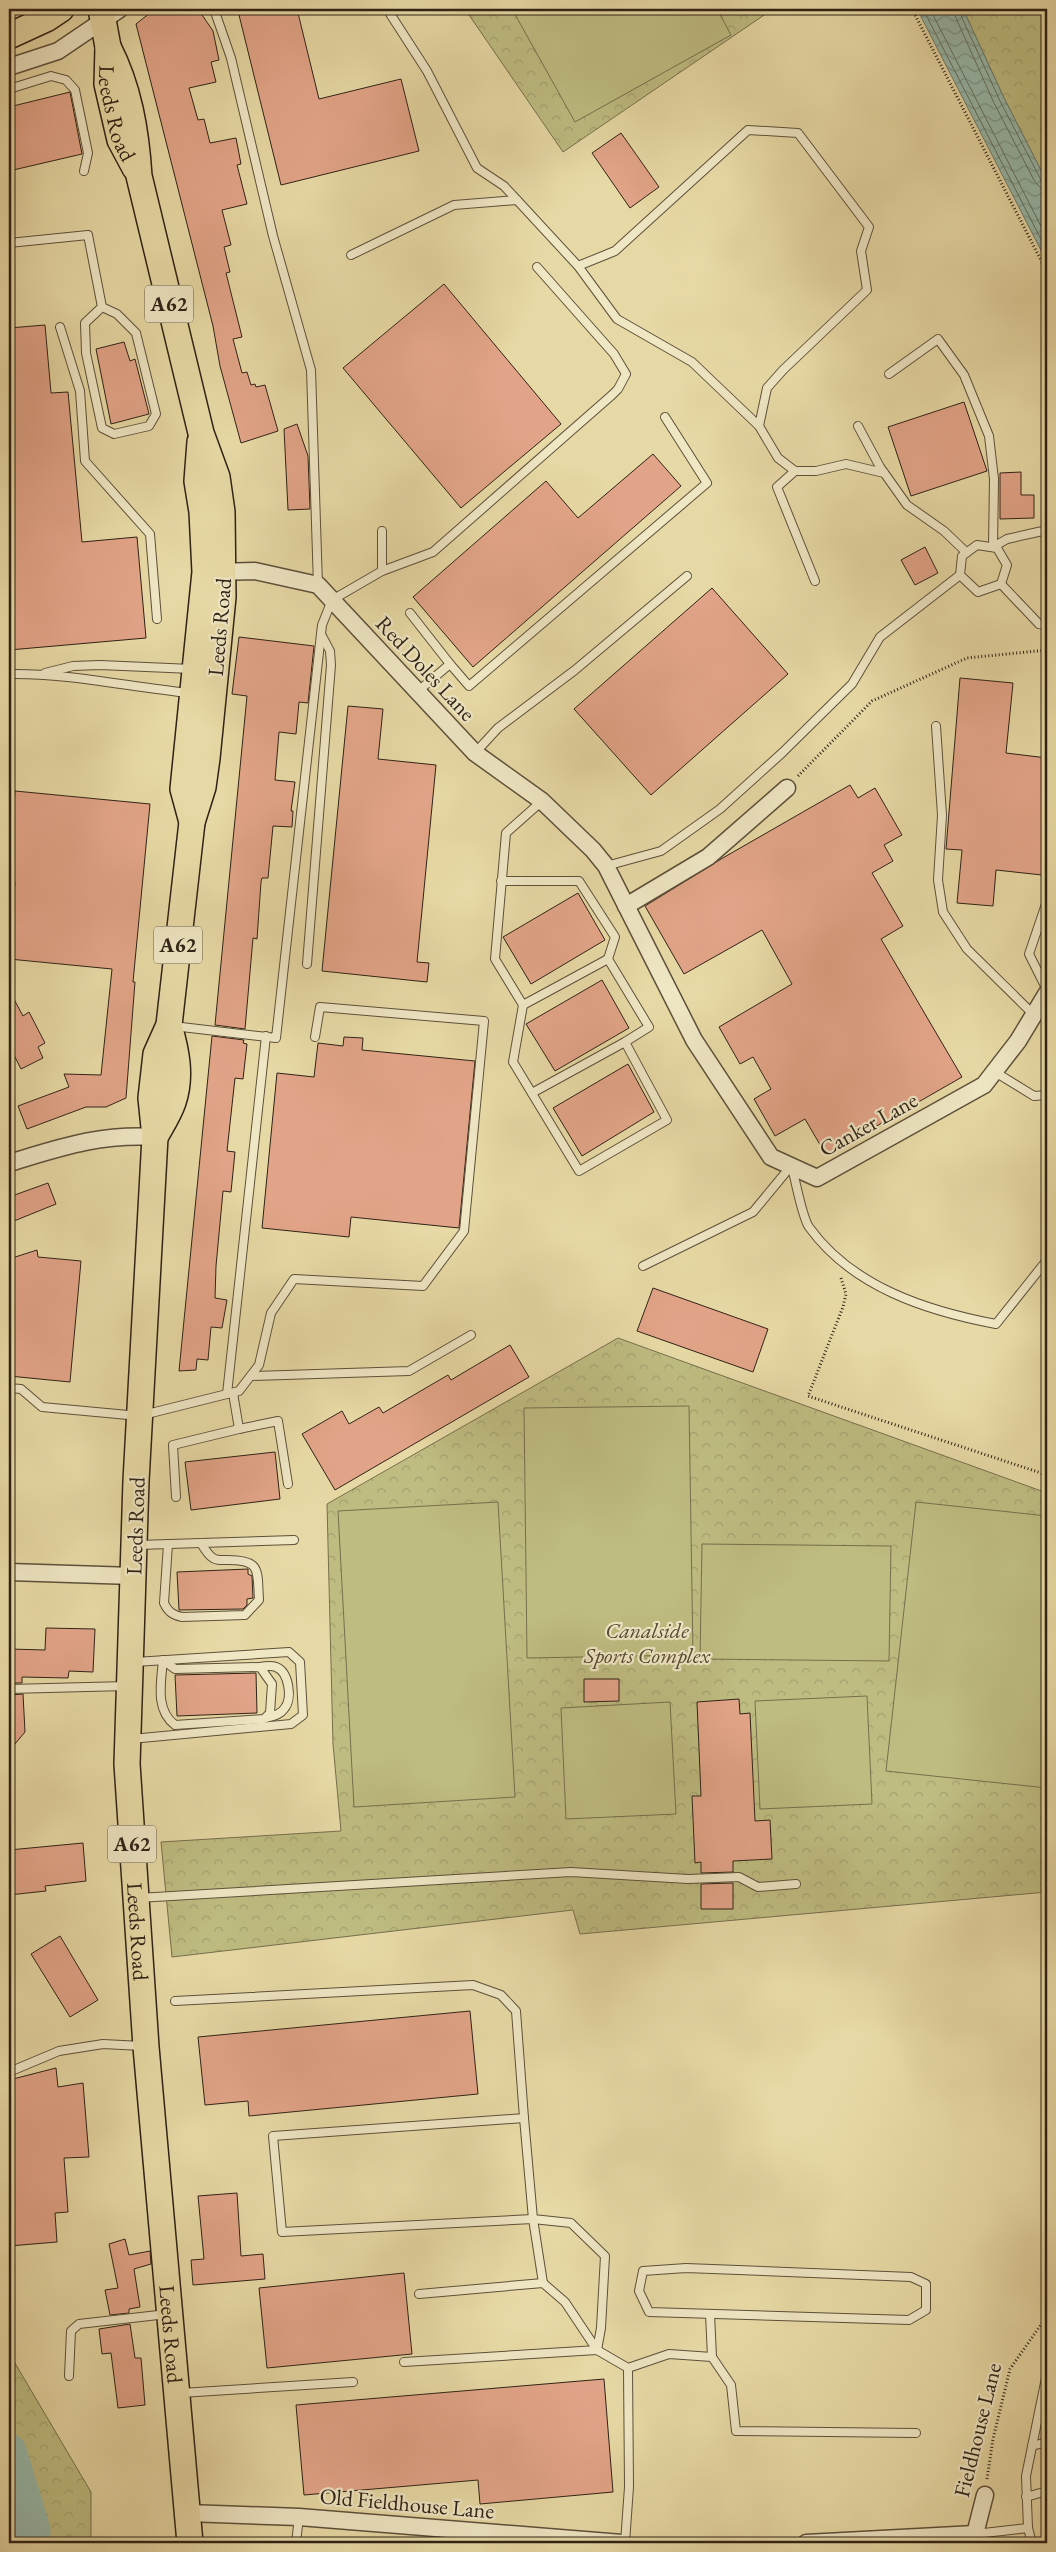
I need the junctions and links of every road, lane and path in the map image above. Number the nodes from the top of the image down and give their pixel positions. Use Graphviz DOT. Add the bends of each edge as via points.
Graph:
graph roads {
  1 [pos="61,9"];
  2 [pos="214,9"];
  3 [pos="387,9"];
  4 [pos="912,9"];
  5 [pos="108,12"];
  6 [pos="9,36"];
  7 [pos="9,67"];
  8 [pos="9,90"];
  9 [pos="84,171"];
  10 [pos="518,200"];
  11 [pos="9,243"];
  12 [pos="352,256"];
  13 [pos="578,266"];
  14 [pos="537,267"];
  15 [pos="1047,272"];
  16 [pos="102,306"];
  17 [pos="60,328"];
  18 [pos="889,374"];
  19 [pos="665,417"];
  20 [pos="759,426"];
  21 [pos="858,426"];
  22 [pos="795,471"];
  23 [pos="884,472"];
  24 [pos="1047,530"];
  25 [pos="382,531"];
  26 [pos="993,547"];
  27 [pos="966,552"];
  28 [pos="382,571"];
  29 [pos="215,572"];
  30 [pos="960,575"];
  31 [pos="687,576"];
  32 [pos="815,580"];
  33 [pos="1000,584"];
  34 [pos="318,585"];
  35 [pos="332,600"];
  36 [pos="410,613"];
  37 [pos="156,619"];
  38 [pos="1047,626"];
  39 [pos="321,634"];
  40 [pos="1047,650"];
  41 [pos="450,664"];
  42 [pos="45,673"];
  43 [pos="9,674"];
  44 [pos="204,681"];
  45 [pos="417,692"];
  46 [pos="936,726"];
  47 [pos="475,753"];
  48 [pos="787,788"];
  49 [pos="542,801"];
  50 [pos="593,850"];
  51 [pos="606,866"];
  52 [pos="501,882"];
  53 [pos="1047,902"];
  54 [pos="626,906"];
  55 [pos="608,959"];
  56 [pos="307,964"];
  57 [pos="1047,992"];
  58 [pos="523,1005"];
  59 [pos="1034,1016"];
  60 [pos="168,1025"];
  61 [pos="266,1036"];
  62 [pos="315,1037"];
  63 [pos="625,1042"];
  64 [pos="995,1072"];
  65 [pos="532,1094"];
  66 [pos="1047,1094"];
  67 [pos="154,1137"];
  68 [pos="9,1162"];
  69 [pos="791,1166"];
  70 [pos="1047,1260"];
  71 [pos="643,1266"];
  72 [pos="837,1270"];
  73 [pos="471,1335"];
  74 [pos="251,1376"];
  75 [pos="9,1388"];
  76 [pos="230,1393"];
  77 [pos="140,1416"];
  78 [pos="239,1429"];
  79 [pos="1047,1475"];
  80 [pos="288,1484"];
  81 [pos="176,1498"];
  82 [pos="294,1540"];
  83 [pos="201,1543"];
  84 [pos="168,1544"];
  85 [pos="134,1545"];
  86 [pos="9,1572"];
  87 [pos="133,1576"];
  88 [pos="163,1660"];
  89 [pos="260,1667"];
  90 [pos="130,1674"];
  91 [pos="9,1689"];
  92 [pos="264,1719"];
  93 [pos="175,1725"];
  94 [pos="159,1736"];
  95 [pos="128,1739"];
  96 [pos="796,1884"];
  97 [pos="136,1898"];
  98 [pos="175,2000"];
  99 [pos="146,2047"];
  100 [pos="9,2072"];
  101 [pos="524,2118"];
  102 [pos="533,2219"];
  103 [pos="543,2283"];
  104 [pos="419,2294"];
  105 [pos="169,2314"];
  106 [pos="710,2314"];
  107 [pos="1047,2316"];
  108 [pos="597,2350"];
  109 [pos="712,2358"];
  110 [pos="404,2362"];
  111 [pos="628,2368"];
  112 [pos="1047,2373"];
  113 [pos="69,2376"];
  114 [pos="353,2382"];
  115 [pos="176,2393"];
  116 [pos="916,2433"];
  117 [pos="1047,2442"];
  118 [pos="1032,2446"];
  119 [pos="1047,2491"];
  120 [pos="984,2494"];
  121 [pos="1026,2497"];
  122 [pos="188,2513"];
  123 [pos="299,2517"];
  124 [pos="1028,2528"];
  125 [pos="470,2537"];
  126 [pos="977,2539"];
  127 [pos="190,2543"];
  128 [pos="296,2543"];
  129 [pos="624,2543"];
  130 [pos="806,2543"];
  131 [pos="1032,2543"];
  1 -- 6 [label="main road"];
  2 -- 34 [label="lane" via="231,58 273,236 311,370"];
  3 -- 10 [label="lane" via="427,71 477,168"];
  4 -- 15 [label="path"];
  5 -- 7 [label="street" via="58,51"];
  5 -- 29 [label="main road, Leeds Road / A62" via="108,47 122,74 136,132 139,176 201,433 217,477 220,496"];
  8 -- 9 [label="lane" via="51,76 66,80 75,90 88,153"];
  10 -- 12 [label="lane" via="454,205"];
  10 -- 13 [label="lane"];
  11 -- 16 [label="lane" via="88,235"];
  13 -- 20 [label="lane" via="617,319 692,362"];
  13 -- 20 [label="lane" via="615,251 748,130 798,133 869,227 861,251 866,290 768,388"];
  14 -- 28 [label="lane" via="614,354 626,374 623,381 612,395 433,552"];
  16 -- 16 [label="lane" via="117,314 136,333 156,414 149,426 114,434 102,428 86,353 86,323"];
  17 -- 37 [label="lane" via="80,391 85,461 150,534"];
  18 -- 26 [label="lane" via="938,339 964,375 989,436 994,479"];
  19 -- 41 [label="lane" via="707,483 469,686"];
  20 -- 22 [label="lane" via="778,458"];
  21 -- 23 [label="lane"];
  22 -- 23 [label="lane" via="816,471 846,464"];
  22 -- 32 [label="lane" via="777,487"];
  23 -- 27 [label="lane" via="907,505 944,530"];
  24 -- 26 [label="lane" via="1007,539"];
  25 -- 28 [label="lane"];
  26 -- 27 [label="lane" via="977,545"];
  26 -- 33 [label="lane" via="997,548 1007,566"];
  27 -- 30 [label="lane" via="962,556"];
  28 -- 35 [label="lane"];
  29 -- 34 [label="street" via="255,571"];
  29 -- 44 [label="main road, Leeds Road / A62"];
  30 -- 33 [label="lane" via="978,592"];
  30 -- 51 [label="lane" via="880,637 852,684 720,809 661,851"];
  31 -- 47 [label="lane" via="575,670 498,728"];
  33 -- 38 [label="lane" via="1039,624"];
  34 -- 35 [label="street, Red Doles Lane"];
  35 -- 39 [label="lane"];
  35 -- 45 [label="street, Red Doles Lane"];
  36 -- 41 [label="lane"];
  39 -- 56 [label="lane" via="330,651 331,664"];
  39 -- 61 [label="lane" via="276,1038"];
  40 -- 48 [label="path" via="968,658 872,701"];
  41 -- 45 [label="lane"];
  42 -- 43 [label="lane"];
  42 -- 44 [label="lane" via="149,686"];
  42 -- 44 [label="lane" via="73,666 100,665"];
  44 -- 60 [label="main road, Leeds Road / A62" via="203,787 192,822"];
  45 -- 47 [label="street, Red Doles Lane"];
  46 -- 59 [label="lane" via="942,816 938,880 943,912 966,949"];
  47 -- 49 [label="street, Red Doles Lane"];
  48 -- 54 [label="street" via="708,857"];
  49 -- 50 [label="street, Red Doles Lane"];
  49 -- 52 [label="lane" via="506,833"];
  50 -- 51 [label="street, Canker Lane"];
  51 -- 54 [label="street, Canker Lane"];
  52 -- 55 [label="lane" via="579,881 615,938"];
  52 -- 58 [label="lane" via="495,958"];
  53 -- 57 [label="lane" via="1029,954"];
  54 -- 69 [label="street, Canker Lane" via="694,1040 771,1157"];
  55 -- 58 [label="lane"];
  55 -- 63 [label="lane" via="649,1027"];
  57 -- 59 [label="street, Canker Lane"];
  58 -- 65 [label="lane" via="513,1062"];
  59 -- 64 [label="street, Canker Lane"];
  60 -- 61 [label="lane"];
  60 -- 67 [label="main road, Leeds Road / A62" via="178,1054 174,1102"];
  61 -- 76 [label="lane"];
  62 -- 74 [label="lane" via="320,1007 484,1022 464,1231 423,1286 294,1279 271,1313 259,1365"];
  63 -- 65 [label="lane"];
  63 -- 65 [label="lane" via="667,1120 578,1171"];
  64 -- 66 [label="lane" via="1034,1096"];
  64 -- 69 [label="street, Canker Lane" via="984,1085 817,1178"];
  67 -- 68 [label="street" via="123,1135 88,1140"];
  67 -- 77 [label="main road, Leeds Road / A62"];
  69 -- 70 [label="lane" via="808,1226 850,1270 886,1290 949,1315 996,1324"];
  69 -- 71 [label="lane" via="753,1212"];
  72 -- 79 [label="path" via="846,1294 808,1396"];
  73 -- 74 [label="lane" via="409,1371"];
  74 -- 76 [label="lane" via="239,1391"];
  75 -- 77 [label="lane" via="21,1389 42,1407"];
  76 -- 77 [label="lane"];
  76 -- 78 [label="lane"];
  77 -- 85 [label="main road, Leeds Road / A62"];
  78 -- 80 [label="lane" via="278,1421"];
  78 -- 81 [label="lane" via="174,1445"];
  82 -- 83 [label="lane"];
  83 -- 84 [label="lane"];
  83 -- 84 [label="lane" via="212,1558 244,1560 251,1562 256,1569 259,1600 245,1615 182,1617 167,1610 164,1603"];
  84 -- 85 [label="lane"];
  85 -- 87 [label="main road, Leeds Road / A62"];
  86 -- 87 [label="street"];
  87 -- 90 [label="main road, Leeds Road / A62"];
  88 -- 89 [label="lane" via="175,1669"];
  88 -- 90 [label="lane"];
  88 -- 93 [label="lane" via="162,1708 167,1719"];
  88 -- 94 [label="lane" via="288,1652 300,1662 303,1715 291,1724"];
  89 -- 92 [label="lane" via="272,1684 272,1707"];
  89 -- 92 [label="lane" via="274,1666 283,1670 287,1679 288,1703 284,1710"];
  90 -- 91 [label="lane"];
  90 -- 95 [label="main road, Leeds Road / A62"];
  92 -- 93 [label="lane"];
  93 -- 94 [label="lane"];
  94 -- 95 [label="lane"];
  95 -- 97 [label="main road, Leeds Road / A62"];
  96 -- 97 [label="lane" via="758,1887 739,1877 688,1879 570,1872"];
  97 -- 99 [label="main road, Leeds Road / A62"];
  98 -- 101 [label="lane" via="473,1985 501,1995 516,2011"];
  99 -- 100 [label="lane" via="104,2044 59,2051"];
  99 -- 105 [label="main road, Leeds Road / A62"];
  101 -- 102 [label="lane"];
  101 -- 102 [label="lane" via="273,2136 282,2232"];
  102 -- 103 [label="lane"];
  102 -- 108 [label="lane" via="571,2223 605,2256"];
  103 -- 104 [label="lane"];
  103 -- 108 [label="lane" via="565,2302"];
  105 -- 113 [label="lane" via="79,2324 71,2331"];
  105 -- 115 [label="main road, Leeds Road / A62"];
  106 -- 106 [label="lane" via="650,2312 639,2290 643,2271 686,2268 911,2277 926,2284 926,2310 908,2320"];
  106 -- 109 [label="lane"];
  107 -- 120 [label="path, Fieldhouse Lane" via="1010,2369"];
  108 -- 110 [label="lane"];
  108 -- 111 [label="lane"];
  109 -- 111 [label="lane" via="669,2354"];
  109 -- 116 [label="lane" via="731,2385 736,2431"];
  111 -- 129 [label="lane" via="629,2486"];
  112 -- 118 [label="lane"];
  114 -- 115 [label="lane"];
  115 -- 122 [label="main road, Leeds Road / A62"];
  117 -- 118 [label="lane"];
  118 -- 121 [label="lane"];
  119 -- 121 [label="lane"];
  120 -- 126 [label="street, Fieldhouse Lane"];
  121 -- 124 [label="lane"];
  122 -- 123 [label="street, Old Fieldhouse Lane"];
  122 -- 127 [label="main road, Leeds Road / A62"];
  123 -- 125 [label="street, Old Fieldhouse Lane"];
  123 -- 128 [label="lane"];
  124 -- 126 [label="lane"];
  124 -- 131 [label="lane"];
  125 -- 129 [label="street, Old Fieldhouse Lane"];
  126 -- 130 [label="street"];
}
